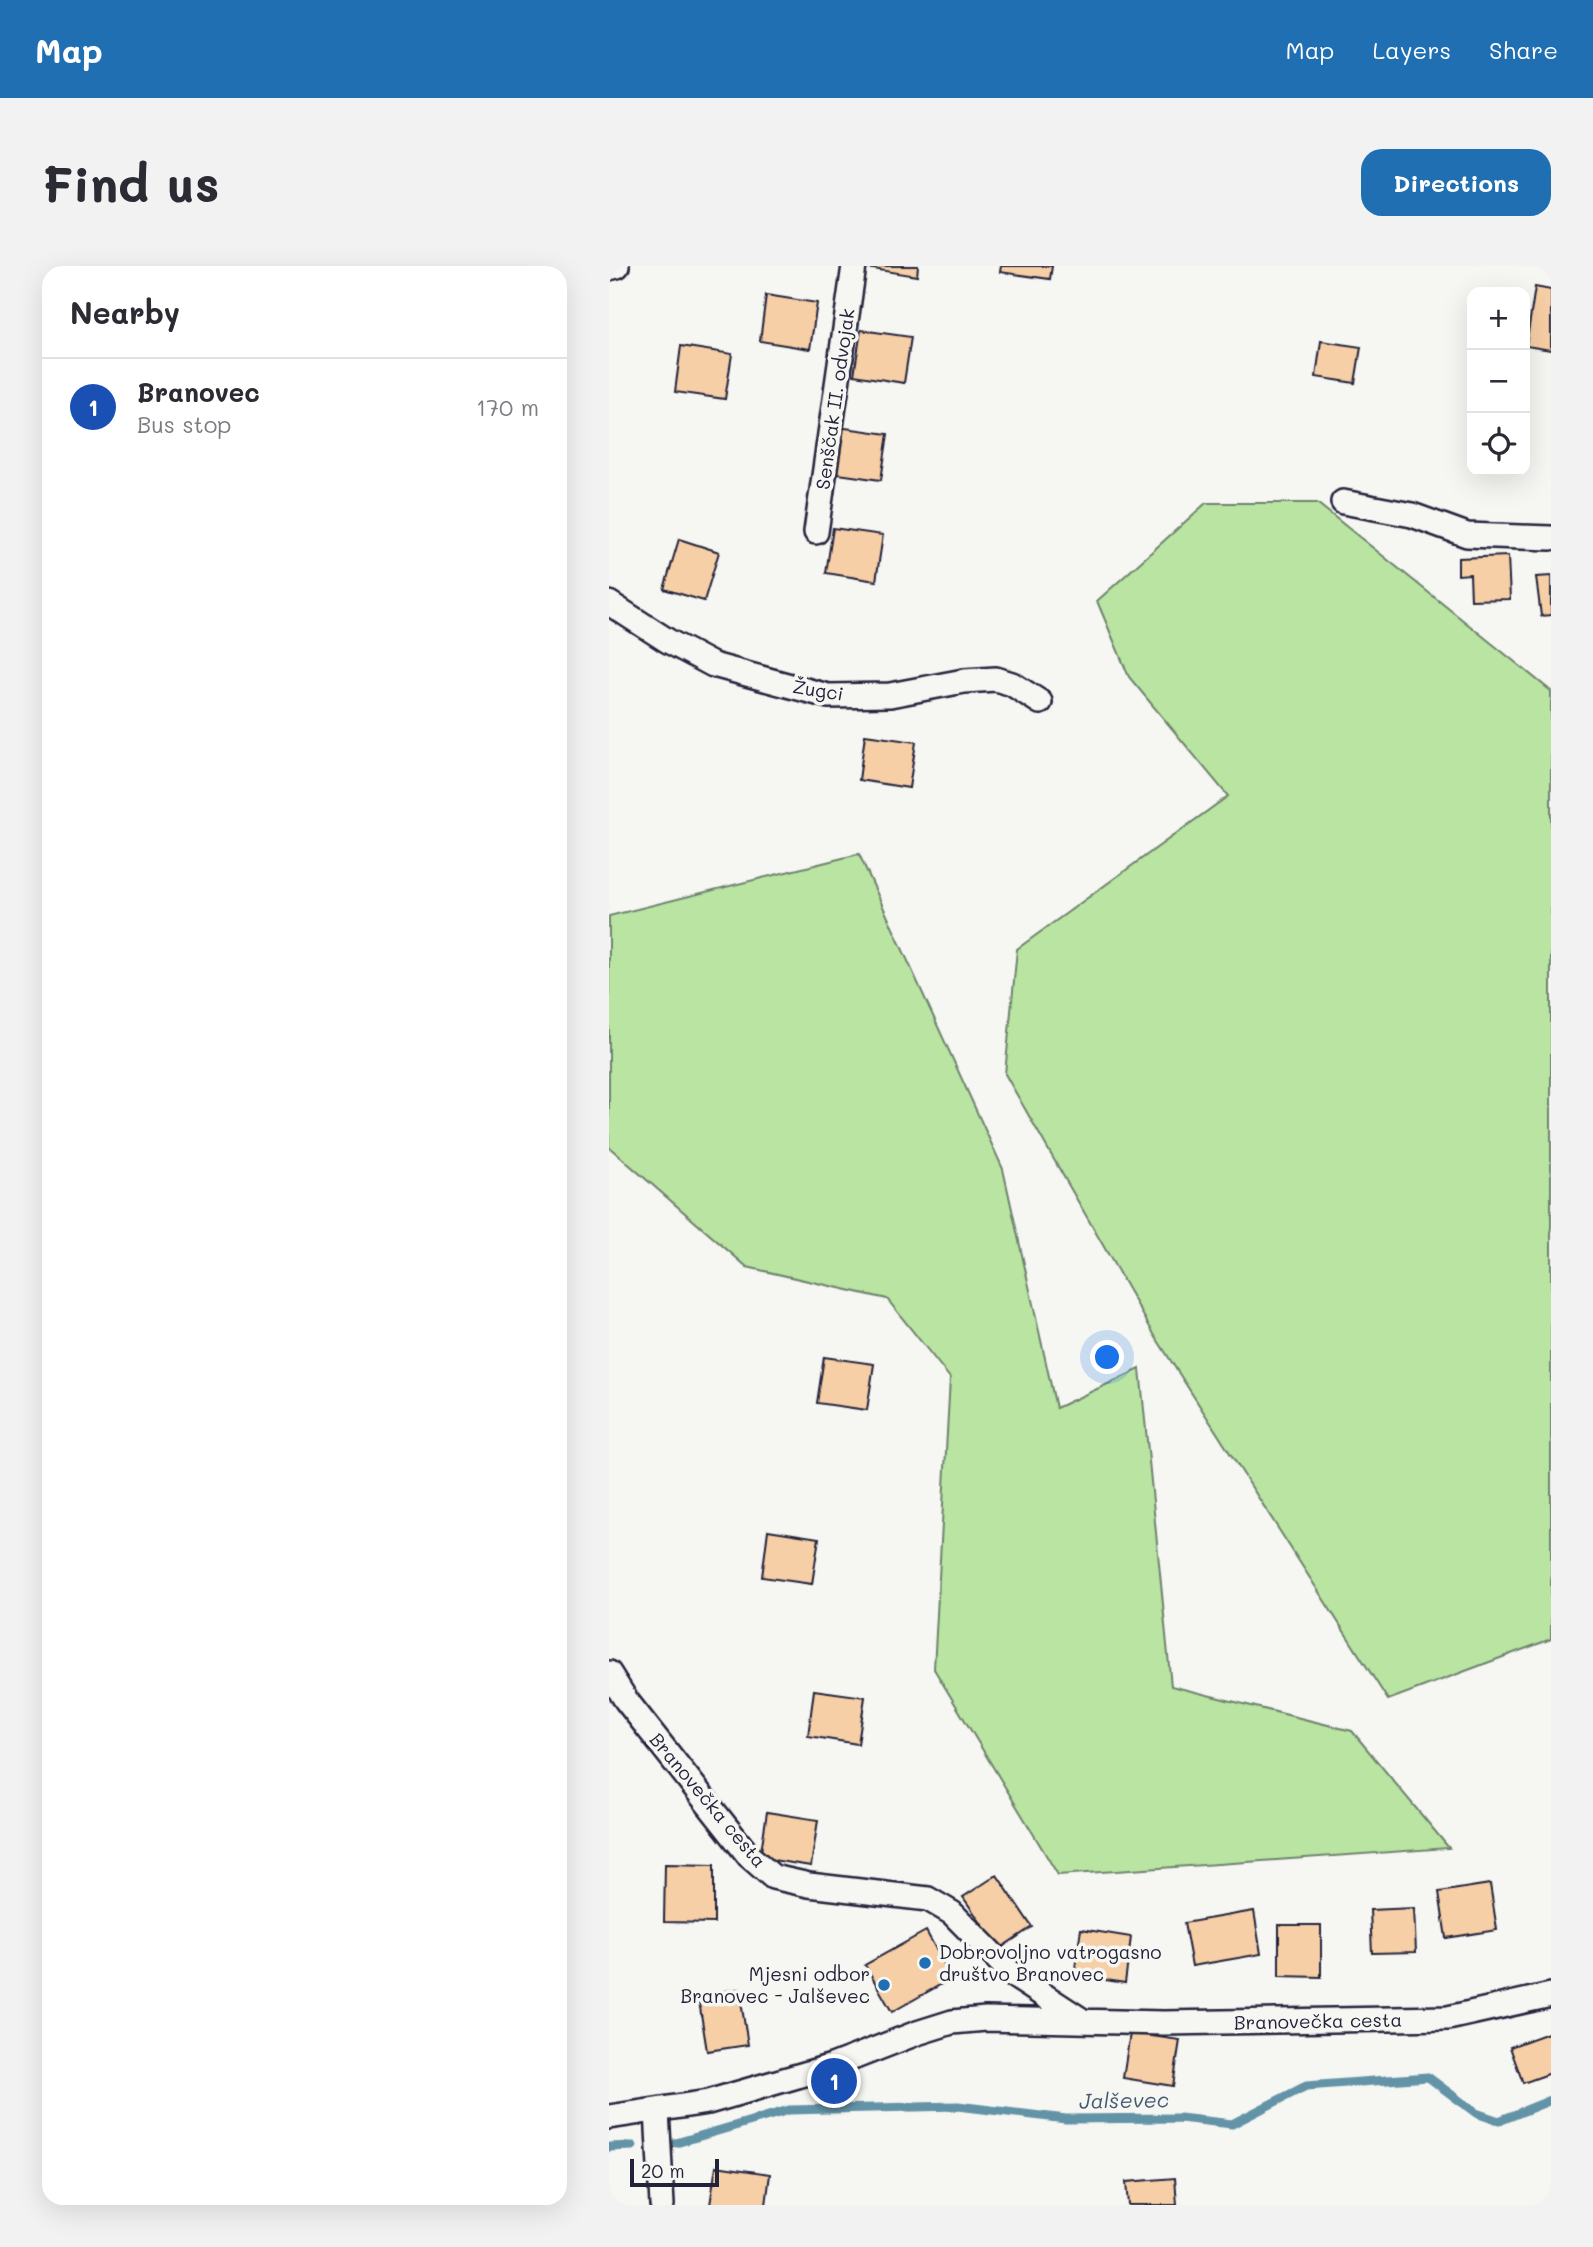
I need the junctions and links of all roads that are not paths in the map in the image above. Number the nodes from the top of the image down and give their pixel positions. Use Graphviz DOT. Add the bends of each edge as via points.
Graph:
graph roads {
  1 [pos="617,266"];
  2 [pos="854,266"];
  3 [pos="609,268"];
  4 [pos="1343,502"];
  5 [pos="816,532"];
  6 [pos="1551,538"];
  7 [pos="609,603"];
  8 [pos="1040,702"];
  9 [pos="609,1673"];
  10 [pos="1551,1995"];
  11 [pos="1083,2021"];
  12 [pos="657,2110"];
  13 [pos="609,2117"];
  14 [pos="662,2205"];
  1 -- 3 [label="street"];
  2 -- 5 [label="street, Senščak II. odvojak"];
  4 -- 6 [label="street" via="1412,515 1467,536"];
  7 -- 8 [label="street, Žugci" via="713,665 828,696 890,695 996,679"];
  9 -- 11 [label="street, Branovečka cesta" via="749,1856 773,1877 928,1899 951,1913 1014,1976"];
  10 -- 11 [label="street, Branovečka cesta" via="1448,2018"];
  11 -- 12 [label="street, Branovečka cesta" via="952,2022 781,2082"];
  12 -- 13 [label="street, Branovečka cesta"];
  12 -- 14 [label="street"];
}
